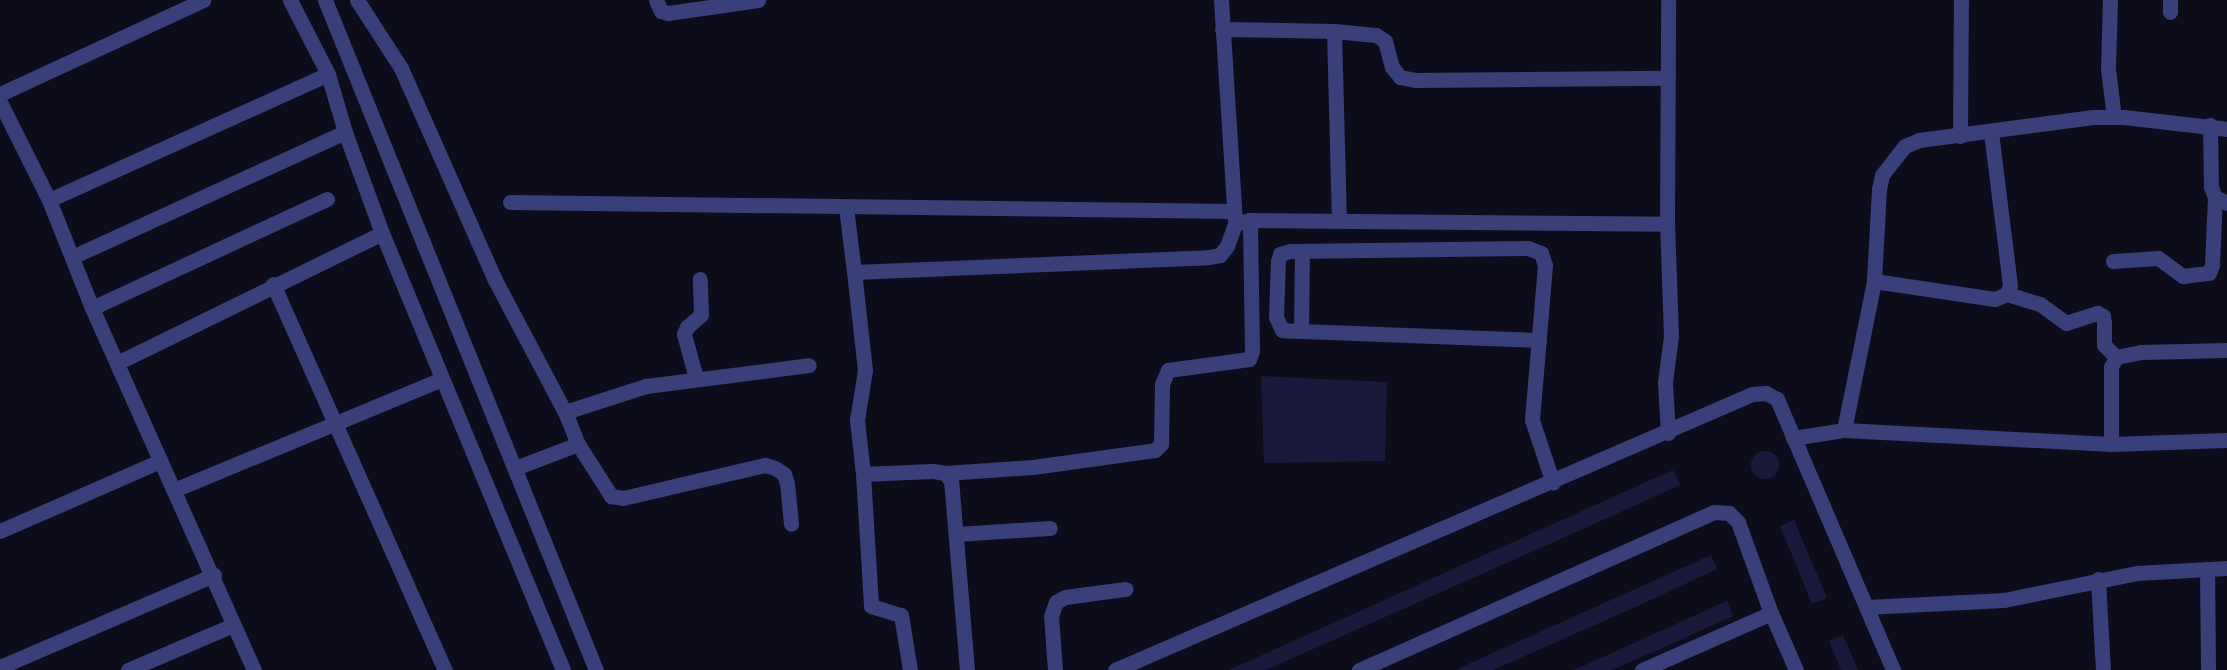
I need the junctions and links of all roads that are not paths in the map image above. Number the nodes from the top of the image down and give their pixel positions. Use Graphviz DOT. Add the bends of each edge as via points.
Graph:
graph roads {
  1 [pos="203,0"];
  2 [pos="290,0"];
  3 [pos="325,0"];
  4 [pos="357,0"];
  5 [pos="656,0"];
  6 [pos="758,0"];
  7 [pos="1221,0"];
  8 [pos="1668,0"];
  9 [pos="1962,0"];
  10 [pos="2110,0"];
  11 [pos="1222,29"];
  12 [pos="1334,31"];
  13 [pos="328,74"];
  14 [pos="1668,78"];
  15 [pos="0,94"];
  16 [pos="0,102"];
  17 [pos="2114,117"];
  18 [pos="2210,125"];
  19 [pos="2227,129"];
  20 [pos="345,132"];
  21 [pos="1991,133"];
  22 [pos="1960,136"];
  23 [pos="326,199"];
  24 [pos="49,200"];
  25 [pos="2221,200"];
  26 [pos="510,202"];
  27 [pos="846,207"];
  28 [pos="1240,218"];
  29 [pos="1340,219"];
  30 [pos="1667,224"];
  31 [pos="382,233"];
  32 [pos="1302,251"];
  33 [pos="72,257"];
  34 [pos="2113,261"];
  35 [pos="854,272"];
  36 [pos="700,279"];
  37 [pos="1874,281"];
  38 [pos="273,284"];
  39 [pos="2007,294"];
  40 [pos="92,308"];
  41 [pos="1301,331"];
  42 [pos="1538,340"];
  43 [pos="2227,350"];
  44 [pos="2116,357"];
  45 [pos="116,363"];
  46 [pos="809,365"];
  47 [pos="696,378"];
  48 [pos="442,379"];
  49 [pos="566,412"];
  50 [pos="334,423"];
  51 [pos="1844,430"];
  52 [pos="1668,433"];
  53 [pos="1793,438"];
  54 [pos="2227,440"];
  55 [pos="578,444"];
  56 [pos="2111,444"];
  57 [pos="160,461"];
  58 [pos="514,468"];
  59 [pos="945,473"];
  60 [pos="863,474"];
  61 [pos="1553,483"];
  62 [pos="174,490"];
  63 [pos="791,524"];
  64 [pos="1050,528"];
  65 [pos="0,531"];
  66 [pos="957,534"];
  67 [pos="2227,568"];
  68 [pos="2207,569"];
  69 [pos="214,575"];
  70 [pos="2098,579"];
  71 [pos="1124,589"];
  72 [pos="1866,607"];
  73 [pos="1771,613"];
  74 [pos="232,625"];
  75 [pos="1,666"];
  76 [pos="128,670"];
  77 [pos="254,670"];
  78 [pos="445,670"];
  79 [pos="563,670"];
  80 [pos="596,670"];
  81 [pos="910,670"];
  82 [pos="967,670"];
  83 [pos="1055,670"];
  84 [pos="1115,670"];
  85 [pos="1359,670"];
  86 [pos="1642,670"];
  87 [pos="1796,670"];
  88 [pos="1893,670"];
  89 [pos="2103,670"];
  90 [pos="2208,670"];
  1 -- 15 [label="street"];
  2 -- 13 [label="street"];
  3 -- 58 [label="street"];
  4 -- 49 [label="street" via="401,68 495,280"];
  5 -- 6 [label="street" via="661,11 668,13"];
  7 -- 11 [label="street"];
  8 -- 14 [label="street"];
  9 -- 22 [label="street"];
  10 -- 17 [label="street" via="2108,68"];
  11 -- 12 [label="street"];
  11 -- 28 [label="street"];
  12 -- 14 [label="street" via="1376,35 1385,42 1392,67 1400,77 1415,80"];
  12 -- 29 [label="street"];
  13 -- 20 [label="street"];
  13 -- 24 [label="street"];
  14 -- 30 [label="street"];
  16 -- 24 [label="street"];
  17 -- 18 [label="street"];
  17 -- 21 [label="street"];
  18 -- 19 [label="street"];
  18 -- 25 [label="street" via="2211,187"];
  20 -- 31 [label="street"];
  20 -- 33 [label="street"];
  21 -- 22 [label="street"];
  21 -- 39 [label="street" via="2010,285"];
  22 -- 37 [label="street" via="1919,140 1905,146 1882,175 1878,189"];
  23 -- 40 [label="street"];
  24 -- 33 [label="street"];
  25 -- 34 [label="street" via="2209,273 2183,276 2158,258"];
  26 -- 27 [label="street"];
  27 -- 28 [label="street"];
  27 -- 35 [label="street"];
  28 -- 29 [label="street"];
  28 -- 35 [label="street" via="1220,255 1209,257"];
  28 -- 59 [label="street" via="1252,351 1249,358 1168,370 1162,384 1160,444 1155,450 1033,467"];
  29 -- 30 [label="street"];
  30 -- 52 [label="street" via="1671,336 1665,382"];
  31 -- 38 [label="street"];
  31 -- 48 [label="street"];
  32 -- 41 [label="street"];
  32 -- 41 [label="street" via="1280,254 1276,316 1282,330"];
  32 -- 42 [label="street" via="1528,248 1540,253 1545,265"];
  33 -- 40 [label="street"];
  35 -- 60 [label="street" via="864,364 857,420"];
  36 -- 47 [label="street" via="700,315 684,334"];
  37 -- 39 [label="street" via="1995,299"];
  37 -- 51 [label="street"];
  38 -- 45 [label="street"];
  38 -- 50 [label="street"];
  39 -- 44 [label="street" via="2040,304 2066,323 2097,313 2104,323 2104,345"];
  40 -- 45 [label="street"];
  41 -- 42 [label="street"];
  42 -- 61 [label="street" via="1532,420"];
  43 -- 44 [label="street" via="2141,352"];
  44 -- 56 [label="street" via="2111,367"];
  45 -- 57 [label="street"];
  46 -- 47 [label="street"];
  47 -- 49 [label="street" via="627,391"];
  48 -- 50 [label="street"];
  48 -- 79 [label="street"];
  49 -- 55 [label="street"];
  50 -- 62 [label="street"];
  50 -- 78 [label="street"];
  51 -- 53 [label="street"];
  51 -- 56 [label="street"];
  52 -- 53 [label="street" via="1752,394 1766,393 1777,399"];
  52 -- 61 [label="street"];
  53 -- 72 [label="street"];
  54 -- 56 [label="street"];
  55 -- 58 [label="street"];
  55 -- 63 [label="street" via="612,496 623,498 765,465 775,468 784,474 787,483"];
  57 -- 62 [label="street"];
  57 -- 65 [label="street"];
  58 -- 80 [label="street"];
  59 -- 60 [label="street"];
  59 -- 66 [label="street" via="954,492"];
  60 -- 81 [label="street" via="871,606 902,615"];
  61 -- 84 [label="street"];
  62 -- 69 [label="street"];
  64 -- 66 [label="street"];
  66 -- 82 [label="street"];
  67 -- 68 [label="street"];
  68 -- 70 [label="street"];
  68 -- 90 [label="street"];
  69 -- 74 [label="street"];
  69 -- 75 [label="street"];
  70 -- 72 [label="street" via="2043,594 2004,600"];
  70 -- 89 [label="street"];
  71 -- 83 [label="street" via="1065,597 1056,602 1050,616"];
  72 -- 88 [label="street"];
  73 -- 85 [label="street" via="1738,522 1729,513 1714,512"];
  73 -- 86 [label="street"];
  73 -- 87 [label="street"];
  74 -- 76 [label="street"];
  74 -- 77 [label="street"];
}
